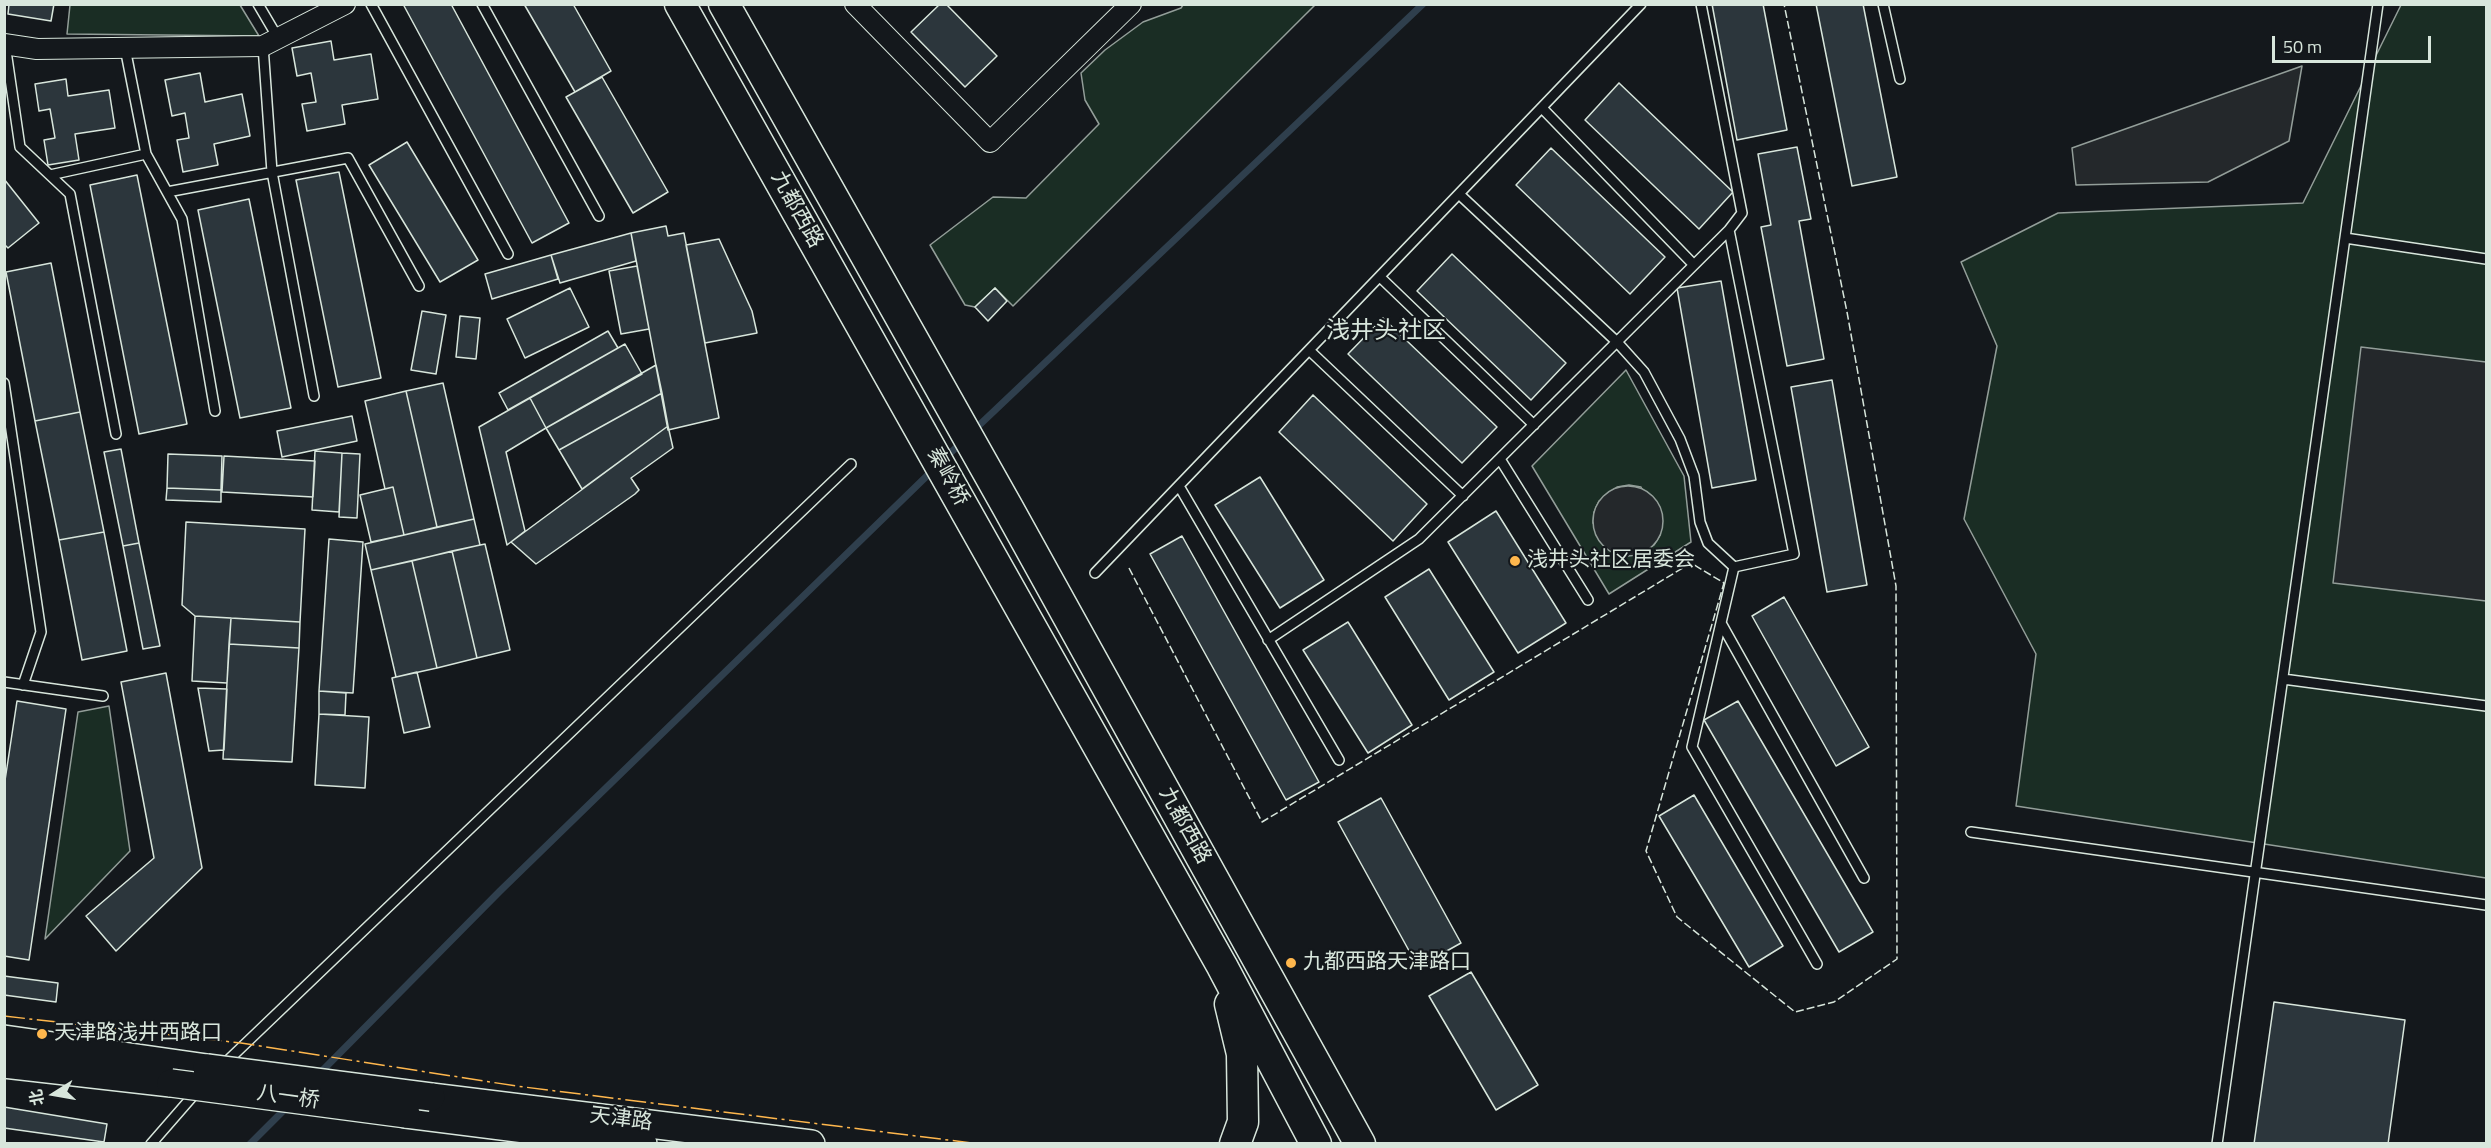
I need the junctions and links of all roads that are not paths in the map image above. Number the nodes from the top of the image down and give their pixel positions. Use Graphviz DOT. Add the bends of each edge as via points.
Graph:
graph roads {
  1 [pos="258,4"];
  2 [pos="345,4"];
  3 [pos="371,4"];
  4 [pos="482,4"];
  5 [pos="680,4"];
  6 [pos="724,4"];
  7 [pos="855,4"];
  8 [pos="1131,4"];
  9 [pos="1641,4"];
  10 [pos="1701,4"];
  11 [pos="1883,4"];
  12 [pos="2378,4"];
  13 [pos="270,42"];
  14 [pos="5,44"];
  15 [pos="125,48"];
  16 [pos="1900,79"];
  17 [pos="1542,108"];
  18 [pos="146,154"];
  19 [pos="272,172"];
  20 [pos="50,175"];
  21 [pos="167,192"];
  22 [pos="1459,194"];
  23 [pos="599,216"];
  24 [pos="1729,230"];
  25 [pos="2345,238"];
  26 [pos="508,254"];
  27 [pos="2487,259"];
  28 [pos="1694,265"];
  29 [pos="1380,277"];
  30 [pos="419,286"];
  31 [pos="1617,342"];
  32 [pos="1309,350"];
  33 [pos="4,383"];
  34 [pos="942,392"];
  35 [pos="314,396"];
  36 [pos="216,411"];
  37 [pos="912,416"];
  38 [pos="1534,425"];
  39 [pos="116,434"];
  40 [pos="4,449"];
  41 [pos="15,451"];
  42 [pos="1500,459"];
  43 [pos="851,464"];
  44 [pos="1179,486"];
  45 [pos="1463,496"];
  46 [pos="1008,508"];
  47 [pos="981,538"];
  48 [pos="1734,567"];
  49 [pos="1095,573"];
  50 [pos="1588,600"];
  51 [pos="1721,623"];
  52 [pos="1268,640"];
  53 [pos="2283,679"];
  54 [pos="4,682"];
  55 [pos="23,685"];
  56 [pos="103,696"];
  57 [pos="2487,706"];
  58 [pos="1339,760"];
  59 [pos="1971,832"];
  60 [pos="2255,872"];
  61 [pos="1864,878"];
  62 [pos="2487,904"];
  63 [pos="1817,964"];
  64 [pos="1222,966"];
  65 [pos="4,1039"];
  66 [pos="4,1064"];
  67 [pos="431,1097"];
  68 [pos="406,1114"];
  69 [pos="151,1143"];
  70 [pos="643,1143"];
  71 [pos="811,1143"];
  72 [pos="1235,1143"];
  73 [pos="1316,1143"];
  74 [pos="1360,1143"];
  75 [pos="2217,1143"];
  1 -- 13 [label="lane"];
  2 -- 13 [label="street"];
  3 -- 26 [label="lane"];
  4 -- 23 [label="lane"];
  5 -- 37 [label="main road, 九都西路"];
  6 -- 34 [label="main road, 九都西路"];
  7 -- 8 [label="street" via="990,142"];
  9 -- 17 [label="lane"];
  10 -- 24 [label="lane" via="1742,213"];
  11 -- 16 [label="lane"];
  12 -- 25 [label="lane"];
  13 -- 15 [label="street"];
  13 -- 19 [label="lane"];
  14 -- 15 [label="street" via="37,49"];
  14 -- 20 [label="lane" via="20,147"];
  15 -- 18 [label="lane"];
  17 -- 22 [label="lane"];
  17 -- 28 [label="lane"];
  18 -- 20 [label="lane"];
  18 -- 21 [label="lane"];
  19 -- 21 [label="lane"];
  19 -- 30 [label="lane" via="348,158"];
  19 -- 35 [label="lane"];
  20 -- 39 [label="lane" via="70,194"];
  21 -- 36 [label="lane" via="182,219"];
  22 -- 29 [label="lane"];
  22 -- 31 [label="lane"];
  24 -- 28 [label="lane"];
  24 -- 48 [label="lane" via="1794,554"];
  25 -- 27 [label="lane"];
  25 -- 53 [label="lane"];
  28 -- 31 [label="lane"];
  29 -- 32 [label="lane"];
  29 -- 38 [label="lane"];
  31 -- 38 [label="lane"];
  31 -- 48 [label="lane" via="1644,372 1680,439 1694,476 1700,522 1708,543"];
  32 -- 44 [label="lane"];
  32 -- 45 [label="lane"];
  33 -- 41 [label="lane"];
  34 -- 46 [label="main road, 秦岭桥"];
  37 -- 47 [label="main road, 秦岭桥"];
  38 -- 42 [label="lane"];
  40 -- 41 [label="lane"];
  41 -- 55 [label="lane" via="41,632"];
  42 -- 45 [label="lane"];
  42 -- 50 [label="lane"];
  43 -- 69 [label="lane" via="205,1082"];
  44 -- 49 [label="lane"];
  44 -- 52 [label="lane"];
  45 -- 52 [label="lane" via="1419,539"];
  46 -- 74 [label="main road, 九都西路"];
  47 -- 64 [label="main road, 九都西路"];
  48 -- 51 [label="lane"];
  51 -- 61 [label="lane"];
  51 -- 63 [label="lane" via="1692,747"];
  52 -- 58 [label="lane"];
  53 -- 57 [label="lane"];
  53 -- 60 [label="lane"];
  54 -- 55 [label="lane"];
  55 -- 56 [label="lane"];
  59 -- 60 [label="lane"];
  60 -- 62 [label="lane"];
  60 -- 75 [label="lane"];
  64 -- 72 [label="main road" via="1242,1054 1243,1122"];
  64 -- 73 [label="main road, 九都西路"];
  65 -- 67 [label="main road, 八一桥, bridge"];
  66 -- 68 [label="main road, 八一桥, bridge"];
  67 -- 71 [label="main road, 天津路"];
  68 -- 70 [label="main road, 天津路"];
}
